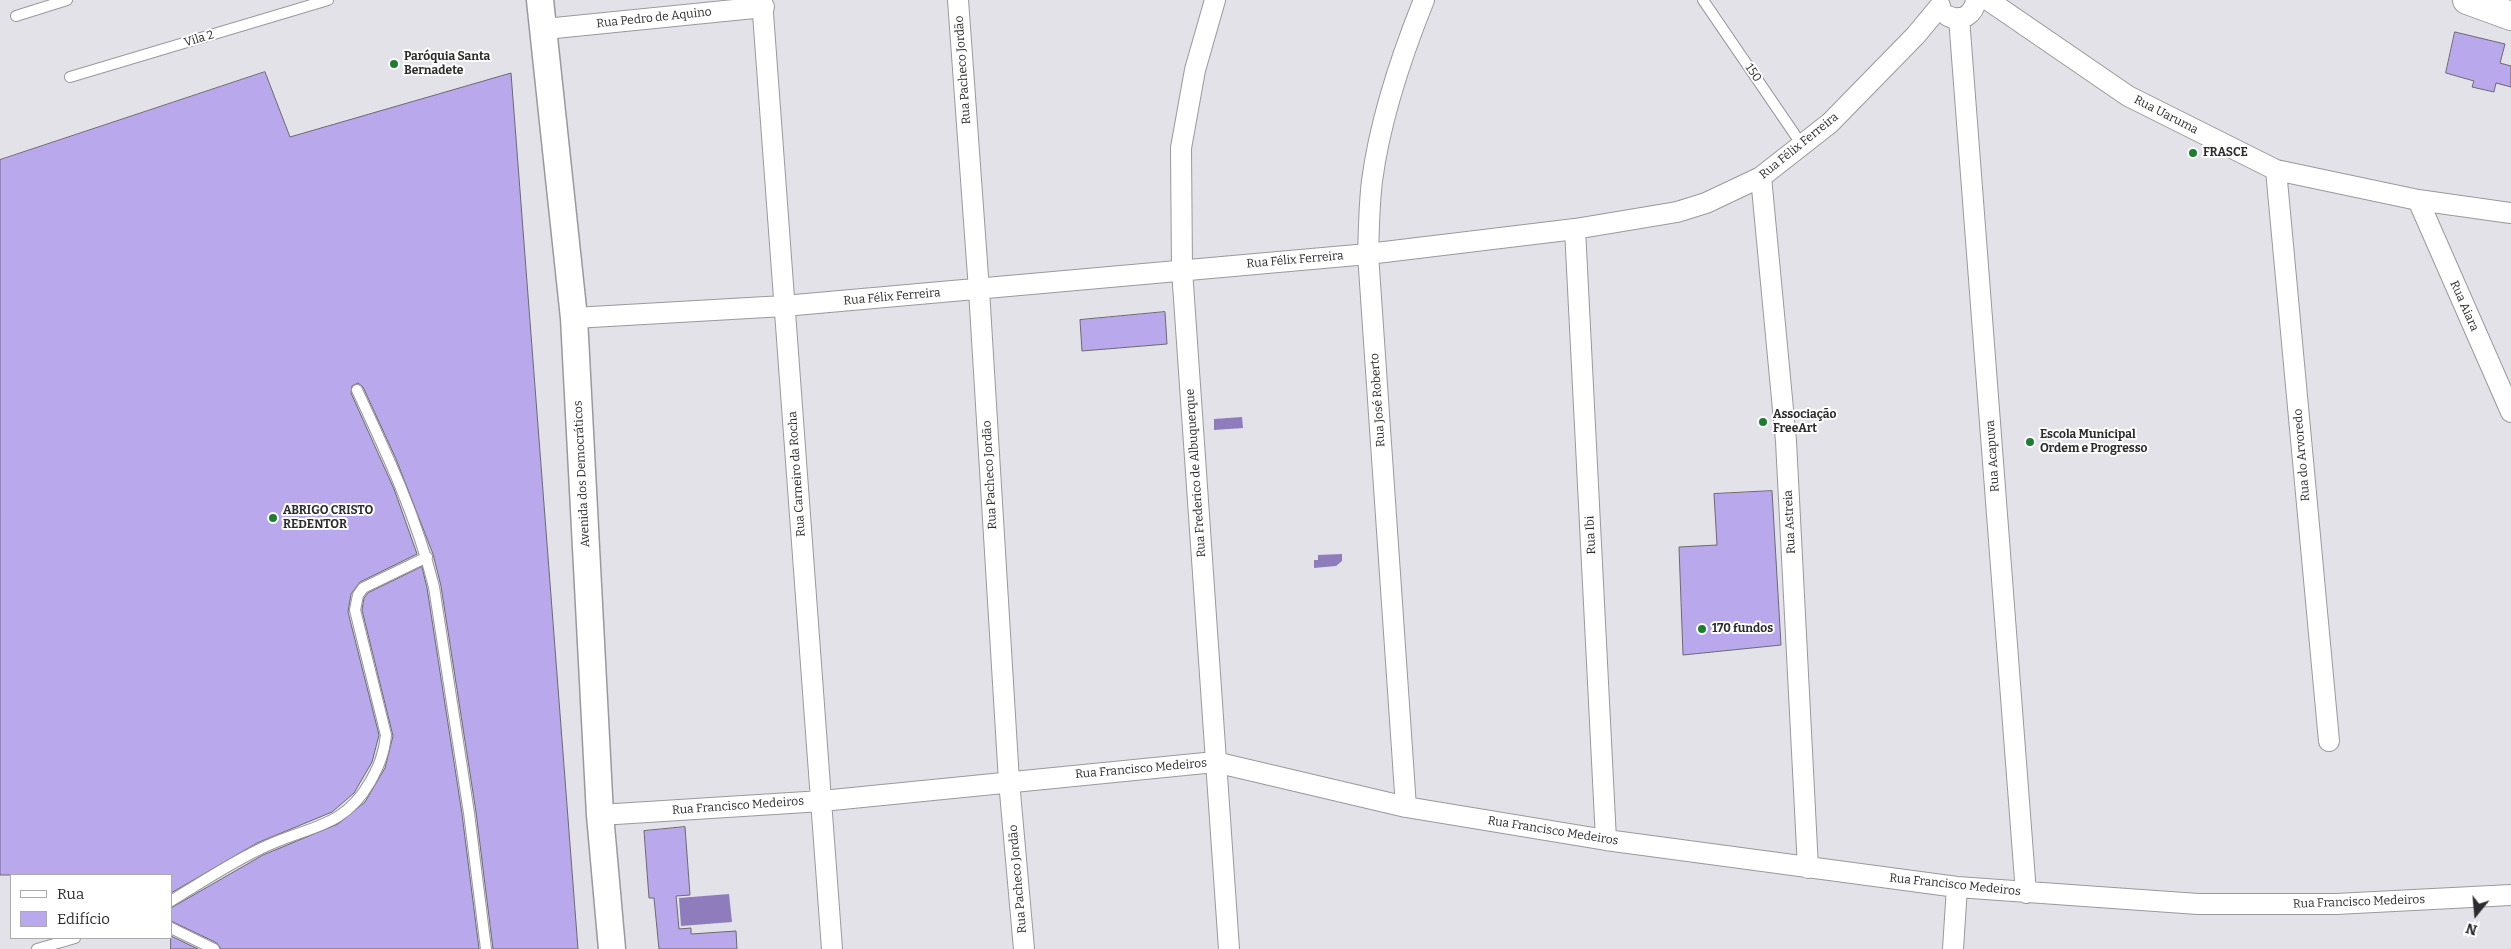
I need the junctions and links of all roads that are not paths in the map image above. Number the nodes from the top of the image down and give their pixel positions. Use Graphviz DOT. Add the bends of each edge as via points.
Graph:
graph roads {
  1 [pos="67,0"];
  2 [pos="328,0"];
  3 [pos="540,0"];
  4 [pos="958,0"];
  5 [pos="1215,0"];
  6 [pos="1424,0"];
  7 [pos="1703,0"];
  8 [pos="1976,0"];
  9 [pos="1988,0"];
  10 [pos="2467,0"];
  11 [pos="763,3"];
  12 [pos="1940,3"];
  13 [pos="16,16"];
  14 [pos="2511,16"];
  15 [pos="1959,18"];
  16 [pos="545,29"];
  17 [pos="70,77"];
  18 [pos="1802,145"];
  19 [pos="2276,170"];
  20 [pos="1761,177"];
  21 [pos="2418,200"];
  22 [pos="2511,213"];
  23 [pos="1575,229"];
  24 [pos="1368,254"];
  25 [pos="1182,270"];
  26 [pos="979,290"];
  27 [pos="784,306"];
  28 [pos="574,318"];
  29 [pos="357,390"];
  30 [pos="2511,412"];
  31 [pos="427,557"];
  32 [pos="2329,741"];
  33 [pos="1215,762"];
  34 [pos="1009,781"];
  35 [pos="822,801"];
  36 [pos="1406,807"];
  37 [pos="600,815"];
  38 [pos="1606,840"];
  39 [pos="1808,868"];
  40 [pos="1957,887"];
  41 [pos="2026,893"];
  42 [pos="2511,895"];
  43 [pos="172,900"];
  44 [pos="172,928"];
  45 [pos="72,939"];
  46 [pos="37,949"];
  47 [pos="214,949"];
  48 [pos="486,949"];
  49 [pos="612,949"];
  50 [pos="832,949"];
  51 [pos="1024,949"];
  52 [pos="1229,949"];
  53 [pos="1953,949"];
  1 -- 13 [label="lane"];
  2 -- 17 [label="lane, Vila 2"];
  3 -- 16 [label="street, Avenida dos Democráticos"];
  4 -- 26 [label="street, Rua Pacheco Jordão"];
  5 -- 25 [label="street, Rua Frederico de Albuquerque" via="1195,70 1180,148"];
  6 -- 24 [label="street, Rua José Roberto" via="1410,34 1382,127 1372,181"];
  7 -- 18 [label="lane, 150"];
  8 -- 15 [label="street" via="1969,15"];
  9 -- 19 [label="street, Rua Uaruma" via="2128,96"];
  10 -- 14 [label="main road"];
  11 -- 16 [label="street, Rua Pedro de Aquino"];
  11 -- 27 [label="street, Rua Carneiro da Rocha"];
  12 -- 15 [label="street" via="1946,15"];
  12 -- 18 [label="street, Rua Félix Ferreira" via="1916,35 1836,116"];
  15 -- 41 [label="street, Rua Acapuva"];
  16 -- 28 [label="street, Avenida dos Democráticos"];
  18 -- 20 [label="street, Rua Félix Ferreira"];
  19 -- 21 [label="street, Rua Uaruma"];
  19 -- 32 [label="street, Rua do Arvoredo"];
  20 -- 23 [label="street, Rua Félix Ferreira" via="1706,203 1677,212"];
  20 -- 39 [label="street, Rua Astreia" via="1786,441"];
  21 -- 22 [label="street, Rua Uaruma"];
  21 -- 30 [label="street, Rua Aiara"];
  23 -- 24 [label="street, Rua Félix Ferreira"];
  23 -- 38 [label="street, Rua Ibi"];
  24 -- 25 [label="street, Rua Félix Ferreira"];
  24 -- 36 [label="street, Rua José Roberto"];
  25 -- 26 [label="street, Rua Félix Ferreira"];
  25 -- 33 [label="street, Rua Frederico de Albuquerque"];
  26 -- 27 [label="street, Rua Félix Ferreira"];
  26 -- 34 [label="street, Rua Pacheco Jordão"];
  27 -- 28 [label="street, Rua Félix Ferreira"];
  27 -- 35 [label="street, Rua Carneiro da Rocha"];
  28 -- 37 [label="street, Avenida dos Democráticos"];
  29 -- 31 [label="lane" via="401,486"];
  31 -- 43 [label="lane" via="362,588 355,601 386,735 381,764 362,797 342,816 261,848"];
  31 -- 48 [label="lane" via="469,813"];
  33 -- 34 [label="street, Rua Francisco Medeiros"];
  33 -- 36 [label="street, Rua Francisco Medeiros"];
  33 -- 52 [label="street, Rua Frederico de Albuquerque"];
  34 -- 35 [label="street, Rua Francisco Medeiros"];
  34 -- 51 [label="street, Rua Pacheco Jordão"];
  35 -- 37 [label="street, Rua Francisco Medeiros"];
  35 -- 50 [label="street, Rua Carneiro da Rocha"];
  36 -- 38 [label="street, Rua Francisco Medeiros"];
  37 -- 49 [label="street, Avenida dos Democráticos"];
  38 -- 39 [label="street, Rua Francisco Medeiros"];
  39 -- 40 [label="street, Rua Francisco Medeiros"];
  40 -- 41 [label="street, Rua Francisco Medeiros"];
  40 -- 53 [label="street"];
  41 -- 42 [label="street, Rua Francisco Medeiros" via="2198,904 2326,904"];
  44 -- 47 [label="lane"];
  45 -- 46 [label="lane"];
}
